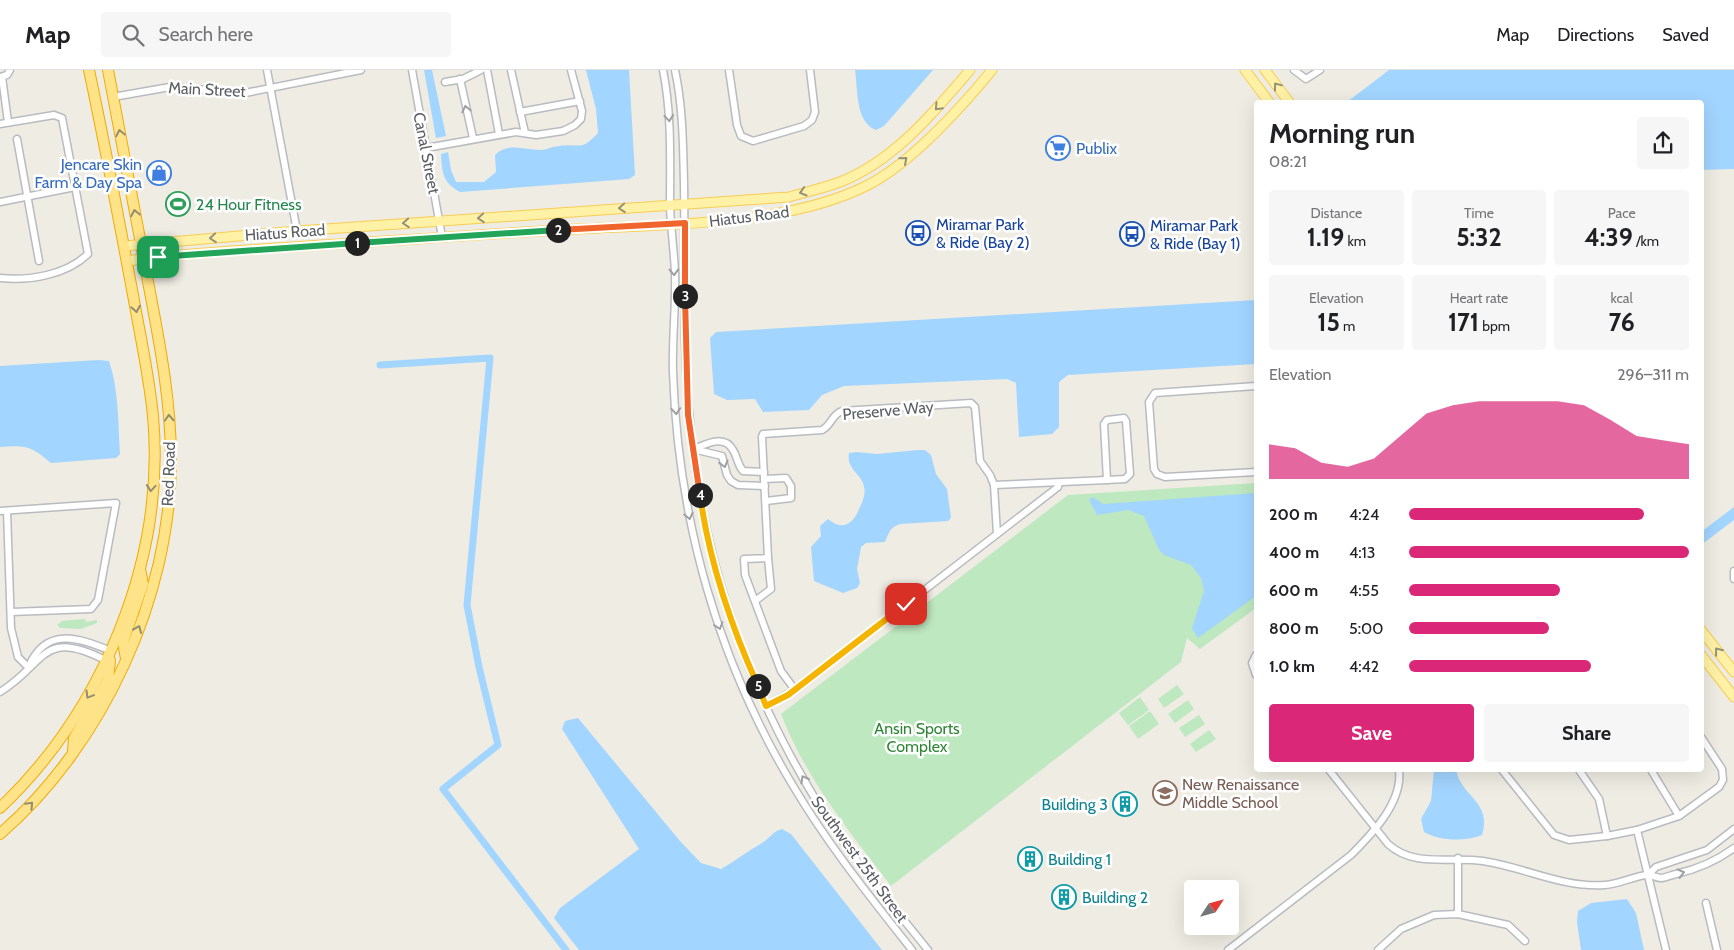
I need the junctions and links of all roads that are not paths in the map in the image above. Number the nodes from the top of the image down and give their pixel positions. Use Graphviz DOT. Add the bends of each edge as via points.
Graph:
graph roads {
  1 [pos="10,70"];
  2 [pos="89,70"];
  3 [pos="108,70"];
  4 [pos="267,70"];
  5 [pos="361,70"];
  6 [pos="412,70"];
  7 [pos="481,70"];
  8 [pos="487,70"];
  9 [pos="511,70"];
  10 [pos="571,70"];
  11 [pos="663,70"];
  12 [pos="675,70"];
  13 [pos="729,70"];
  14 [pos="810,70"];
  15 [pos="970,70"];
  16 [pos="992,70"];
  17 [pos="1245,70"];
  18 [pos="1265,70"];
  19 [pos="1294,70"];
  20 [pos="1320,70"];
  21 [pos="1,77"];
  22 [pos="460,80"];
  23 [pos="445,82"];
  24 [pos="270,88"];
  25 [pos="113,97"];
  26 [pos="1268,100"];
  27 [pos="1288,100"];
  28 [pos="580,101"];
  29 [pos="520,112"];
  30 [pos="8,122"];
  31 [pos="0,124"];
  32 [pos="916,128"];
  33 [pos="525,133"];
  34 [pos="499,134"];
  35 [pos="473,138"];
  36 [pos="17,139"];
  37 [pos="927,139"];
  38 [pos="426,148"];
  39 [pos="75,187"];
  40 [pos="29,197"];
  41 [pos="0,202"];
  42 [pos="684,204"];
  43 [pos="670,205"];
  44 [pos="440,220"];
  45 [pos="671,223"];
  46 [pos="685,223"];
  47 [pos="297,231"];
  48 [pos="442,236"];
  49 [pos="141,244"];
  50 [pos="124,246"];
  51 [pos="144,259"];
  52 [pos="39,261"];
  53 [pos="127,261"];
  54 [pos="0,278"];
  55 [pos="1254,386"];
  56 [pos="693,449"];
  57 [pos="1254,472"];
  58 [pos="764,479"];
  59 [pos="1107,480"];
  60 [pos="1059,483"];
  61 [pos="994,485"];
  62 [pos="766,501"];
  63 [pos="3,511"];
  64 [pos="996,534"];
  65 [pos="768,558"];
  66 [pos="139,566"];
  67 [pos="1734,572"];
  68 [pos="1734,580"];
  69 [pos="754,601"];
  70 [pos="11,612"];
  71 [pos="1704,634"];
  72 [pos="109,656"];
  73 [pos="126,659"];
  74 [pos="1704,659"];
  75 [pos="28,667"];
  76 [pos="1734,672"];
  77 [pos="795,690"];
  78 [pos="0,692"];
  79 [pos="1734,697"];
  80 [pos="766,706"];
  81 [pos="1704,742"];
  82 [pos="73,752"];
  83 [pos="1331,772"];
  84 [pos="1504,772"];
  85 [pos="1580,772"];
  86 [pos="1652,772"];
  87 [pos="1399,773"];
  88 [pos="0,808"];
  89 [pos="1679,816"];
  90 [pos="1375,828"];
  91 [pos="1637,830"];
  92 [pos="1734,830"];
  93 [pos="0,834"];
  94 [pos="1607,836"];
  95 [pos="1713,846"];
  96 [pos="1734,848"];
  97 [pos="1458,858"];
  98 [pos="1720,858"];
  99 [pos="1649,874"];
  100 [pos="1706,903"];
  101 [pos="1458,914"];
  102 [pos="1525,941"];
  103 [pos="1232,949"];
  104 [pos="912,950"];
  105 [pos="928,950"];
  106 [pos="1378,950"];
  107 [pos="1666,950"];
  108 [pos="1717,950"];
  1 -- 21 [label="street"];
  2 -- 50 [label="highway, Red Road"];
  3 -- 25 [label="highway, Red Road"];
  4 -- 24 [label="street"];
  5 -- 24 [label="street, Main Street"];
  6 -- 38 [label="street, Canal Street"];
  7 -- 22 [label="street"];
  8 -- 34 [label="street"];
  9 -- 29 [label="street"];
  10 -- 28 [label="street"];
  11 -- 43 [label="street, Southwest 25th Street, one-way" via="671,140"];
  12 -- 42 [label="street, Southwest 25th Street" via="683,139"];
  13 -- 14 [label="street" via="736,125 741,136 753,141 804,126 812,120 816,112"];
  15 -- 32 [label="main road, Hiatus Road, one-way"];
  16 -- 37 [label="main road, Hiatus Road"];
  17 -- 26 [label="main road"];
  27 -- 18 [label="main road, one-way"];
  19 -- 20 [label="street" via="1306,79"];
  21 -- 30 [label="street"];
  22 -- 23 [label="street"];
  35 -- 22 [label="street, one-way"];
  24 -- 25 [label="street, Main Street" via="232,94 158,88"];
  24 -- 47 [label="street"];
  49 -- 25 [label="highway, Red Road, one-way"];
  28 -- 29 [label="street"];
  28 -- 33 [label="street" via="580,119 563,131 536,135"];
  29 -- 33 [label="street"];
  30 -- 31 [label="street"];
  30 -- 39 [label="street" via="54,115 62,118"];
  32 -- 37 [label="main road"];
  32 -- 42 [label="main road, Hiatus Road, one-way" via="888,154 841,182 789,196"];
  33 -- 34 [label="street"];
  34 -- 35 [label="street"];
  35 -- 38 [label="street"];
  36 -- 40 [label="street"];
  46 -- 37 [label="main road, Hiatus Road, one-way" via="789,212 844,196 895,168"];
  38 -- 44 [label="street, Canal Street"];
  39 -- 40 [label="street"];
  39 -- 54 [label="street" via="88,254 81,261 38,278"];
  40 -- 41 [label="street"];
  40 -- 52 [label="street"];
  42 -- 43 [label="main road, Hiatus Road"];
  42 -- 46 [label="street, Southwest 25th Street"];
  43 -- 44 [label="main road, Hiatus Road, one-way"];
  43 -- 45 [label="street, Southwest 25th Street"];
  44 -- 47 [label="main road, Hiatus Road, one-way"];
  44 -- 48 [label="street, Canal Street"];
  45 -- 46 [label="main road, Hiatus Road"];
  45 -- 48 [label="main road, Hiatus Road"];
  45 -- 104 [label="street, Southwest 25th Street, one-way" via="675,274 673,370 686,503 704,580 732,667 765,737 828,840"];
  46 -- 56 [label="street, Southwest 25th Street" via="685,335 688,415"];
  47 -- 49 [label="main road, Hiatus Road, one-way"];
  48 -- 51 [label="main road, Hiatus Road"];
  49 -- 50 [label="main road, Hiatus Road"];
  49 -- 51 [label="highway, Red Road"];
  50 -- 53 [label="highway, Red Road"];
  51 -- 53 [label="main road, Hiatus Road"];
  73 -- 51 [label="highway, Red Road, one-way" via="149,604 166,527 171,461 170,414"];
  53 -- 66 [label="highway, Red Road, one-way" via="153,416 154,462 149,518"];
  55 -- 57 [label="street" via="1155,393 1149,402 1157,474 1165,477"];
  56 -- 58 [label="street" via="721,441 733,449 743,471"];
  56 -- 58 [label="street, one-way" via="722,456 727,475 738,485"];
  56 -- 80 [label="street, Southwest 25th Street" via="700,502 716,571 745,657"];
  58 -- 61 [label="street, Preserve Way" via="763,434 822,430 830,424 833,416 842,411 971,404 976,407 981,463"];
  58 -- 62 [label="street, Preserve Way"];
  58 -- 62 [label="street" via="786,478 791,486 791,498 788,500"];
  59 -- 59 [label="street" via="1125,478 1130,474 1124,418 1107,420 1104,424"];
  59 -- 60 [label="street"];
  60 -- 61 [label="street"];
  60 -- 64 [label="street"];
  61 -- 64 [label="street, Preserve Way"];
  62 -- 65 [label="street, Preserve Way"];
  63 -- 70 [label="street"];
  63 -- 70 [label="street" via="116,503 98,600 91,609"];
  64 -- 77 [label="street"];
  65 -- 69 [label="street, Preserve Way" via="771,589"];
  65 -- 69 [label="street" via="744,559 743,562 744,575"];
  66 -- 72 [label="highway, Red Road" via="130,602"];
  66 -- 73 [label="highway" via="143,584 123,642"];
  67 -- 68 [label="street"];
  69 -- 77 [label="street" via="781,671"];
  70 -- 75 [label="street" via="13,644 18,657"];
  76 -- 71 [label="main road, one-way"];
  72 -- 75 [label="street" via="65,646 51,650"];
  72 -- 75 [label="street" via="79,638 62,639 34,653"];
  72 -- 82 [label="highway" via="108,680 74,738"];
  72 -- 88 [label="highway, Red Road, one-way" via="86,700 53,749"];
  73 -- 82 [label="highway, Red Road" via="101,710"];
  74 -- 79 [label="main road"];
  75 -- 78 [label="street"];
  77 -- 80 [label="street"];
  105 -- 80 [label="street, Southwest 25th Street, one-way" via="836,832"];
  81 -- 89 [label="street" via="1722,769 1723,780 1719,787"];
  93 -- 82 [label="highway, Red Road, one-way" via="28,808"];
  83 -- 90 [label="street"];
  84 -- 94 [label="street" via="1554,835 1569,840"];
  85 -- 94 [label="street" via="1599,798"];
  86 -- 89 [label="street"];
  87 -- 90 [label="street" via="1397,791"];
  89 -- 91 [label="street"];
  90 -- 97 [label="street" via="1397,852 1408,858"];
  90 -- 103 [label="street" via="1351,855"];
  91 -- 94 [label="street"];
  91 -- 99 [label="street"];
  92 -- 95 [label="street"];
  95 -- 98 [label="street"];
  95 -- 99 [label="street" via="1656,867"];
  96 -- 98 [label="street"];
  97 -- 99 [label="street" via="1484,861 1583,885 1606,885"];
  97 -- 101 [label="street"];
  99 -- 98 [label="street, one-way" via="1660,878 1699,869"];
  99 -- 107 [label="street"];
  100 -- 108 [label="street"];
  101 -- 102 [label="street" via="1508,925"];
  101 -- 106 [label="street" via="1434,915 1401,929"];
}
